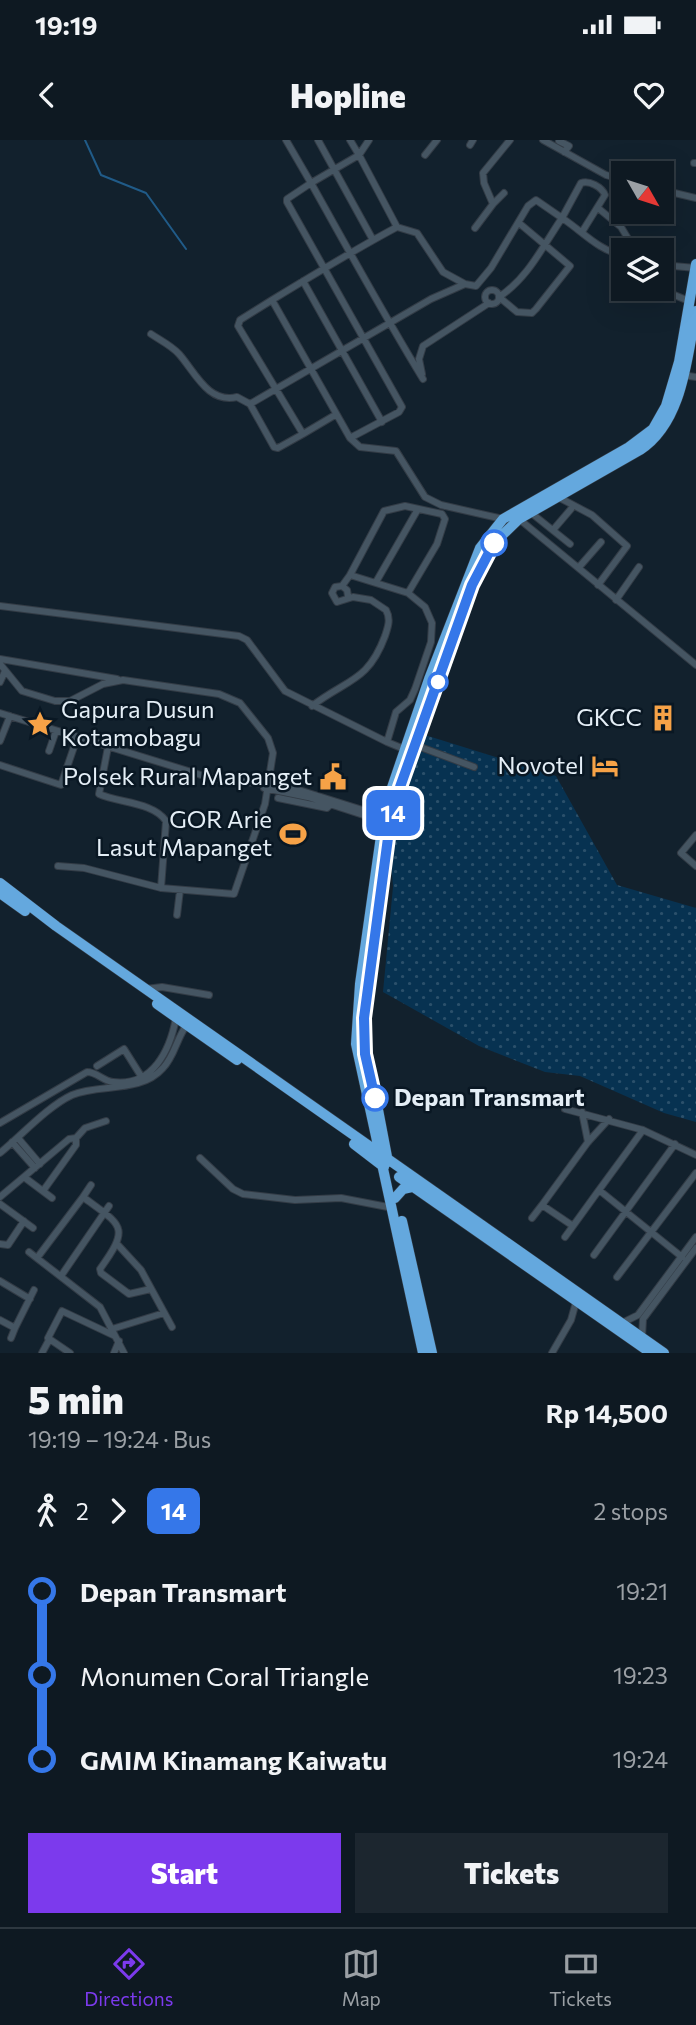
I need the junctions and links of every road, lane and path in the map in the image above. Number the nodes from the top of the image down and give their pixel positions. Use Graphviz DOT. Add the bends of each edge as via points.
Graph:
graph roads {
  1 [pos="286,140"];
  2 [pos="318,140"];
  3 [pos="350,140"];
  4 [pos="369,140"];
  5 [pos="437,140"];
  6 [pos="510,140"];
  7 [pos="543,140"];
  8 [pos="574,140"];
  9 [pos="559,141"];
  10 [pos="566,149"];
  11 [pos="359,155"];
  12 [pos="425,155"];
  13 [pos="335,169"];
  14 [pos="611,176"];
  15 [pos="311,183"];
  16 [pos="504,193"];
  17 [pos="674,193"];
  18 [pos="696,198"];
  19 [pos="493,204"];
  20 [pos="598,208"];
  21 [pos="562,218"];
  22 [pos="519,223"];
  23 [pos="397,228"];
  24 [pos="475,228"];
  25 [pos="582,232"];
  26 [pos="628,238"];
  27 [pos="373,240"];
  28 [pos="545,243"];
  29 [pos="611,252"];
  30 [pos="350,253"];
  31 [pos="674,265"];
  32 [pos="696,266"];
  33 [pos="325,268"];
  34 [pos="303,281"];
  35 [pos="465,284"];
  36 [pos="476,286"];
  37 [pos="490,291"];
  38 [pos="674,295"];
  39 [pos="499,297"];
  40 [pos="272,300"];
  41 [pos="689,301"];
  42 [pos="489,303"];
  43 [pos="696,311"];
  44 [pos="390,325"];
  45 [pos="151,334"];
  46 [pos="365,339"];
  47 [pos="342,351"];
  48 [pos="311,369"];
  49 [pos="682,374"];
  50 [pos="696,377"];
  51 [pos="276,388"];
  52 [pos="250,404"];
  53 [pos="335,415"];
  54 [pos="382,422"];
  55 [pos="303,434"];
  56 [pos="350,438"];
  57 [pos="558,497"];
  58 [pos="418,509"];
  59 [pos="571,509"];
  60 [pos="530,512"];
  61 [pos="503,519"];
  62 [pos="519,519"];
  63 [pos="553,530"];
  64 [pos="601,542"];
  65 [pos="570,544"];
  66 [pos="580,566"];
  67 [pos="639,567"];
  68 [pos="350,575"];
  69 [pos="376,582"];
  70 [pos="598,585"];
  71 [pos="342,586"];
  72 [pos="408,593"];
  73 [pos="348,596"];
  74 [pos="615,600"];
  75 [pos="0,606"];
  76 [pos="695,661"];
  77 [pos="0,662"];
  78 [pos="5,671"];
  79 [pos="123,680"];
  80 [pos="0,682"];
  81 [pos="415,689"];
  82 [pos="425,693"];
  83 [pos="312,706"];
  84 [pos="0,713"];
  85 [pos="10,716"];
  86 [pos="56,731"];
  87 [pos="77,738"];
  88 [pos="0,741"];
  89 [pos="387,742"];
  90 [pos="108,747"];
  91 [pos="409,747"];
  92 [pos="49,751"];
  93 [pos="0,765"];
  94 [pos="474,767"];
  95 [pos="269,786"];
  96 [pos="278,799"];
  97 [pos="331,804"];
  98 [pos="387,820"];
  99 [pos="696,835"];
  100 [pos="58,866"];
  101 [pos="696,866"];
  102 [pos="0,883"];
  103 [pos="161,888"];
  104 [pos="180,890"];
  105 [pos="0,893"];
  106 [pos="177,915"];
  107 [pos="146,989"];
  108 [pos="209,995"];
  109 [pos="176,1018"];
  110 [pos="186,1026"];
  111 [pos="97,1066"];
  112 [pos="141,1076"];
  113 [pos="100,1077"];
  114 [pos="99,1089"];
  115 [pos="565,1109"];
  116 [pos="582,1112"];
  117 [pos="322,1118"];
  118 [pos="609,1119"];
  119 [pos="106,1121"];
  120 [pos="0,1123"];
  121 [pos="374,1127"];
  122 [pos="643,1130"];
  123 [pos="347,1132"];
  124 [pos="76,1138"];
  125 [pos="15,1140"];
  126 [pos="588,1142"];
  127 [pos="675,1144"];
  128 [pos="0,1153"];
  129 [pos="696,1155"];
  130 [pos="200,1158"];
  131 [pos="385,1159"];
  132 [pos="37,1166"];
  133 [pos="404,1172"];
  134 [pos="696,1173"];
  135 [pos="24,1177"];
  136 [pos="92,1185"];
  137 [pos="412,1187"];
  138 [pos="599,1190"];
  139 [pos="43,1191"];
  140 [pos="0,1197"];
  141 [pos="83,1197"];
  142 [pos="52,1198"];
  143 [pos="394,1203"];
  144 [pos="0,1204"];
  145 [pos="542,1205"];
  146 [pos="109,1206"];
  147 [pos="104,1213"];
  148 [pos="626,1213"];
  149 [pos="532,1218"];
  150 [pos="24,1221"];
  151 [pos="573,1226"];
  152 [pos="33,1228"];
  153 [pos="652,1235"];
  154 [pos="565,1237"];
  155 [pos="696,1237"];
  156 [pos="3,1245"];
  157 [pos="118,1245"];
  158 [pos="694,1247"];
  159 [pos="29,1252"];
  160 [pos="1,1253"];
  161 [pos="594,1255"];
  162 [pos="682,1257"];
  163 [pos="37,1258"];
  164 [pos="676,1270"];
  165 [pos="61,1276"];
  166 [pos="617,1278"];
  167 [pos="0,1281"];
  168 [pos="151,1289"];
  169 [pos="34,1290"];
  170 [pos="30,1299"];
  171 [pos="576,1302"];
  172 [pos="164,1313"];
  173 [pos="634,1319"];
  174 [pos="0,1322"];
  175 [pos="622,1323"];
  176 [pos="642,1325"];
  177 [pos="12,1327"];
  178 [pos="172,1327"];
  179 [pos="112,1329"];
  180 [pos="642,1337"];
  181 [pos="11,1338"];
  182 [pos="117,1339"];
  183 [pos="48,1340"];
  184 [pos="41,1353"];
  185 [pos="70,1353"];
  186 [pos="114,1353"];
  187 [pos="124,1353"];
  188 [pos="423,1353"];
  189 [pos="432,1353"];
  190 [pos="552,1353"];
  191 [pos="650,1353"];
  192 [pos="664,1353"];
  1 -- 15 [label="street"];
  2 -- 13 [label="street"];
  3 -- 11 [label="street"];
  4 -- 11 [label="street"];
  5 -- 12 [label="street"];
  6 -- 19 [label="street" via="483,173"];
  7 -- 10 [label="street"];
  8 -- 10 [label="street"];
  9 -- 10 [label="street"];
  10 -- 14 [label="street"];
  11 -- 13 [label="street"];
  11 -- 23 [label="street"];
  13 -- 15 [label="street"];
  13 -- 27 [label="street"];
  15 -- 30 [label="street"];
  15 -- 33 [label="street" via="287,202"];
  16 -- 19 [label="street"];
  17 -- 18 [label="street"];
  19 -- 24 [label="street"];
  20 -- 21 [label="street" via="605,193 582,182"];
  20 -- 25 [label="street"];
  20 -- 26 [label="street" via="621,226"];
  21 -- 22 [label="street" via="536,200"];
  21 -- 25 [label="street"];
  21 -- 28 [label="street"];
  22 -- 28 [label="street"];
  22 -- 36 [label="street"];
  23 -- 27 [label="street"];
  23 -- 35 [label="street" via="417,233 443,272"];
  25 -- 29 [label="street"];
  27 -- 30 [label="street"];
  28 -- 39 [label="street" via="521,280"];
  28 -- 39 [label="street" via="570,266 567,273 532,313 517,312"];
  30 -- 33 [label="street"];
  30 -- 44 [label="street"];
  31 -- 32 [label="street"];
  32 -- 41 [label="highway"];
  33 -- 34 [label="street"];
  33 -- 46 [label="street"];
  34 -- 40 [label="street"];
  34 -- 47 [label="street"];
  35 -- 36 [label="street"];
  35 -- 44 [label="street"];
  36 -- 37 [label="street"];
  37 -- 39 [label="street"];
  37 -- 42 [label="street" via="486,296"];
  38 -- 41 [label="street"];
  39 -- 42 [label="street" via="495,304"];
  40 -- 48 [label="street"];
  40 -- 51 [label="street" via="238,324"];
  41 -- 61 [label="highway" via="672,386 653,429"];
  42 -- 44 [label="street" via="423,346 419,359 423,379"];
  43 -- 49 [label="highway"];
  44 -- 46 [label="street"];
  45 -- 52 [label="street" via="177,352 190,372 218,398 237,397"];
  46 -- 47 [label="street"];
  46 -- 54 [label="street" via="403,409"];
  47 -- 48 [label="street"];
  47 -- 54 [label="street"];
  48 -- 51 [label="street"];
  48 -- 53 [label="street"];
  49 -- 50 [label="street"];
  49 -- 57 [label="highway" via="670,415 653,440"];
  51 -- 52 [label="street"];
  51 -- 55 [label="street"];
  52 -- 55 [label="street" via="274,447"];
  53 -- 55 [label="street"];
  53 -- 56 [label="street"];
  54 -- 56 [label="street"];
  56 -- 61 [label="street" via="360,447 396,451 425,497"];
  57 -- 60 [label="highway"];
  57 -- 70 [label="street" via="592,515 627,546"];
  58 -- 68 [label="street" via="384,511"];
  58 -- 69 [label="street"];
  58 -- 72 [label="street" via="442,514 445,519 437,544"];
  59 -- 63 [label="street"];
  60 -- 62 [label="highway"];
  60 -- 63 [label="street"];
  61 -- 82 [label="highway" via="476,556"];
  62 -- 66 [label="street"];
  62 -- 91 [label="highway" via="494,543 482,564"];
  63 -- 65 [label="street"];
  64 -- 66 [label="street"];
  66 -- 70 [label="street"];
  67 -- 74 [label="street"];
  68 -- 69 [label="street"];
  68 -- 71 [label="street"];
  69 -- 72 [label="street"];
  70 -- 74 [label="street"];
  71 -- 73 [label="street"];
  71 -- 73 [label="street" via="335,587 332,597 340,602"];
  72 -- 81 [label="street" via="425,607 432,623 431,642"];
  73 -- 83 [label="street" via="371,600 386,610 386,632 367,670"];
  74 -- 76 [label="street"];
  75 -- 83 [label="street" via="239,636 247,640 285,691"];
  77 -- 78 [label="street"];
  77 -- 79 [label="street"];
  78 -- 79 [label="street" via="22,691 55,701 70,701 103,684"];
  78 -- 80 [label="street"];
  79 -- 95 [label="street" via="234,699 271,744"];
  81 -- 82 [label="street"];
  81 -- 89 [label="street" via="396,712"];
  82 -- 91 [label="highway"];
  83 -- 89 [label="street"];
  84 -- 85 [label="street"];
  85 -- 86 [label="street"];
  85 -- 88 [label="street"];
  86 -- 87 [label="street"];
  86 -- 92 [label="street"];
  87 -- 90 [label="street"];
  87 -- 93 [label="street" via="61,785"];
  89 -- 91 [label="street"];
  90 -- 95 [label="street" via="214,779"];
  90 -- 103 [label="street" via="99,794 146,808 166,821"];
  91 -- 94 [label="street"];
  91 -- 98 [label="highway"];
  95 -- 97 [label="street"];
  95 -- 98 [label="street" via="303,790"];
  95 -- 104 [label="street" via="237,892"];
  96 -- 97 [label="street" via="327,808"];
  97 -- 98 [label="street"];
  98 -- 121 [label="highway" via="357,1021 359,1067"];
  98 -- 131 [label="highway" via="363,1031"];
  99 -- 101 [label="street" via="681,853"];
  100 -- 103 [label="street"];
  102 -- 107 [label="highway"];
  103 -- 104 [label="street"];
  104 -- 106 [label="street"];
  105 -- 109 [label="highway"];
  107 -- 108 [label="street" via="162,986"];
  107 -- 117 [label="highway"];
  109 -- 110 [label="highway"];
  109 -- 112 [label="street" via="164,1058"];
  110 -- 114 [label="street" via="164,1068 124,1087"];
  110 -- 117 [label="highway"];
  111 -- 112 [label="street" via="124,1049"];
  112 -- 113 [label="street" via="116,1082"];
  113 -- 114 [label="street"];
  113 -- 120 [label="street" via="92,1072 82,1074"];
  114 -- 125 [label="street" via="64,1100"];
  115 -- 116 [label="street"];
  116 -- 118 [label="street"];
  116 -- 126 [label="street"];
  117 -- 123 [label="highway"];
  117 -- 131 [label="highway"];
  118 -- 122 [label="street"];
  118 -- 126 [label="street"];
  119 -- 124 [label="street" via="85,1128"];
  121 -- 123 [label="highway"];
  121 -- 131 [label="highway"];
  122 -- 127 [label="street"];
  122 -- 138 [label="street"];
  123 -- 131 [label="highway"];
  124 -- 132 [label="street"];
  124 -- 139 [label="street" via="76,1145"];
  125 -- 128 [label="street"];
  125 -- 132 [label="street"];
  126 -- 145 [label="street"];
  127 -- 129 [label="street"];
  127 -- 148 [label="street"];
  130 -- 143 [label="street" via="243,1194"];
  131 -- 133 [label="highway"];
  131 -- 133 [label="highway"];
  131 -- 137 [label="highway"];
  131 -- 143 [label="highway"];
  131 -- 143 [label="highway"];
  132 -- 135 [label="street"];
  133 -- 175 [label="highway"];
  134 -- 153 [label="street"];
  135 -- 139 [label="street"];
  135 -- 140 [label="street"];
  136 -- 141 [label="street"];
  137 -- 143 [label="highway" via="402,1189"];
  137 -- 171 [label="highway"];
  138 -- 148 [label="street"];
  138 -- 151 [label="street"];
  139 -- 142 [label="street"];
  141 -- 147 [label="street"];
  141 -- 163 [label="street"];
  143 -- 188 [label="highway"];
  143 -- 189 [label="highway"];
  144 -- 150 [label="street"];
  145 -- 149 [label="street"];
  145 -- 151 [label="street"];
  146 -- 147 [label="street"];
  147 -- 157 [label="street" via="118,1226"];
  147 -- 165 [label="street"];
  148 -- 153 [label="street"];
  148 -- 161 [label="street"];
  150 -- 152 [label="street"];
  150 -- 156 [label="street"];
  151 -- 154 [label="street"];
  153 -- 162 [label="street"];
  153 -- 166 [label="street"];
  155 -- 158 [label="street"];
  156 -- 160 [label="street"];
  157 -- 168 [label="street"];
  157 -- 168 [label="street" via="101,1273 126,1293"];
  158 -- 162 [label="street"];
  158 -- 164 [label="street"];
  159 -- 163 [label="street"];
  162 -- 164 [label="street"];
  163 -- 165 [label="street"];
  164 -- 173 [label="street"];
  164 -- 176 [label="street"];
  165 -- 179 [label="street" via="100,1307"];
  167 -- 170 [label="street"];
  168 -- 172 [label="street"];
  169 -- 170 [label="street"];
  170 -- 177 [label="street"];
  171 -- 190 [label="street"];
  171 -- 191 [label="highway"];
  172 -- 178 [label="street"];
  172 -- 179 [label="street"];
  173 -- 175 [label="street"];
  173 -- 176 [label="street"];
  174 -- 177 [label="street"];
  175 -- 180 [label="highway"];
  176 -- 180 [label="street"];
  177 -- 181 [label="street"];
  179 -- 182 [label="street"];
  180 -- 192 [label="highway"];
  182 -- 183 [label="street" via="65,1310 58,1315"];
  182 -- 186 [label="street"];
  182 -- 187 [label="street"];
  183 -- 184 [label="street"];
  183 -- 185 [label="street"];
}
